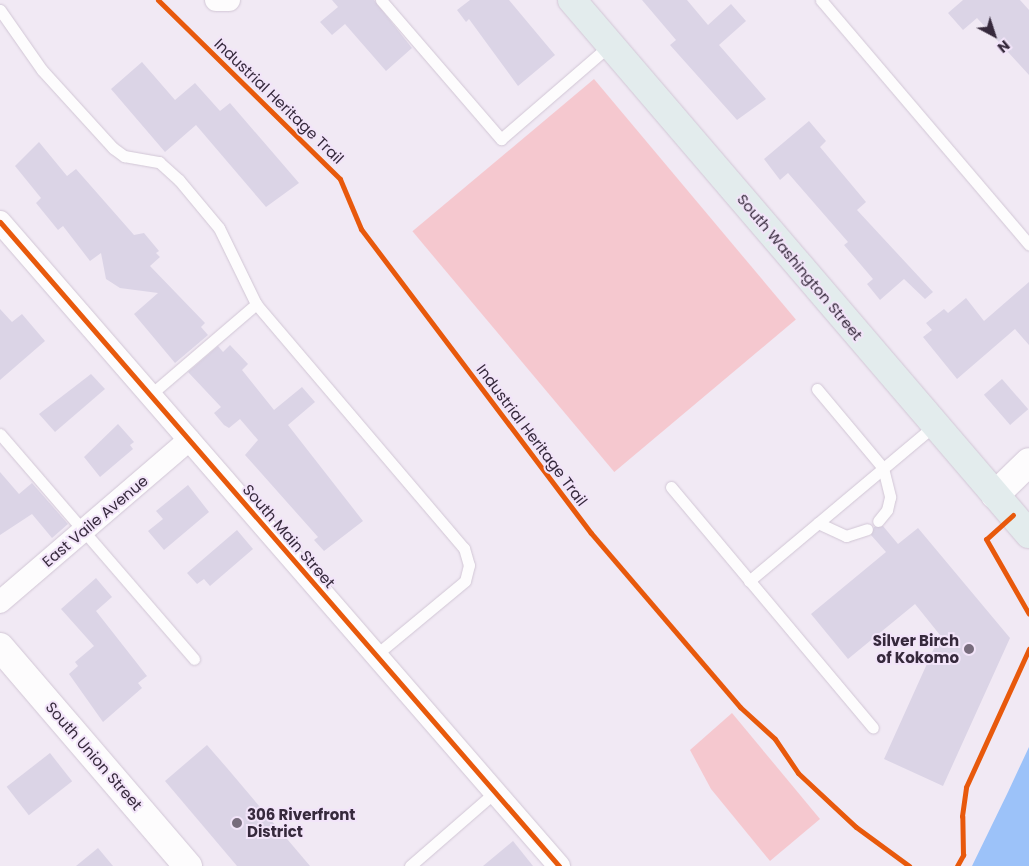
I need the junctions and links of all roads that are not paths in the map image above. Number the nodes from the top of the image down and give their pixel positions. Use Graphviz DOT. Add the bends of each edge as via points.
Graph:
graph roads {
  1 [pos="382,0"];
  2 [pos="572,0"];
  3 [pos="821,0"];
  4 [pos="0,10"];
  5 [pos="611,44"];
  6 [pos="0,222"];
  7 [pos="1029,244"];
  8 [pos="256,304"];
  9 [pos="817,389"];
  10 [pos="150,395"];
  11 [pos="934,425"];
  12 [pos="0,434"];
  13 [pos="189,440"];
  14 [pos="1029,462"];
  15 [pos="883,468"];
  16 [pos="671,487"];
  17 [pos="994,495"];
  18 [pos="878,521"];
  19 [pos="818,523"];
  20 [pos="867,529"];
  21 [pos="84,530"];
  22 [pos="1029,534"];
  23 [pos="749,581"];
  24 [pos="0,602"];
  25 [pos="0,647"];
  26 [pos="376,655"];
  27 [pos="194,659"];
  28 [pos="873,728"];
  29 [pos="494,792"];
  30 [pos="188,866"];
  31 [pos="410,866"];
  32 [pos="559,866"];
  1 -- 5 [label="lane" via="501,139"];
  2 -- 5 [label="main road, South Washington Street"];
  3 -- 7 [label="lane"];
  4 -- 8 [label="lane" via="42,70 114,148 124,156 159,162 179,180 219,228"];
  5 -- 11 [label="main road, South Washington Street"];
  6 -- 10 [label="street, South Main Street"];
  8 -- 10 [label="lane"];
  8 -- 26 [label="lane" via="455,537 468,557 464,581"];
  9 -- 15 [label="lane"];
  10 -- 13 [label="street, South Main Street"];
  11 -- 15 [label="lane"];
  11 -- 17 [label="main road, South Washington Street"];
  12 -- 21 [label="lane"];
  13 -- 21 [label="street, East Vaile Avenue"];
  13 -- 26 [label="street, South Main Street"];
  14 -- 17 [label="street"];
  15 -- 18 [label="lane" via="890,497 887,510"];
  15 -- 19 [label="lane"];
  16 -- 23 [label="lane"];
  17 -- 22 [label="main road, South Washington Street"];
  19 -- 20 [label="lane" via="846,536"];
  19 -- 23 [label="lane"];
  21 -- 24 [label="street, East Vaile Avenue"];
  21 -- 27 [label="lane"];
  23 -- 28 [label="lane"];
  25 -- 30 [label="street, South Union Street"];
  26 -- 29 [label="street, South Main Street"];
  29 -- 31 [label="lane"];
  29 -- 32 [label="street, South Main Street"];
}
